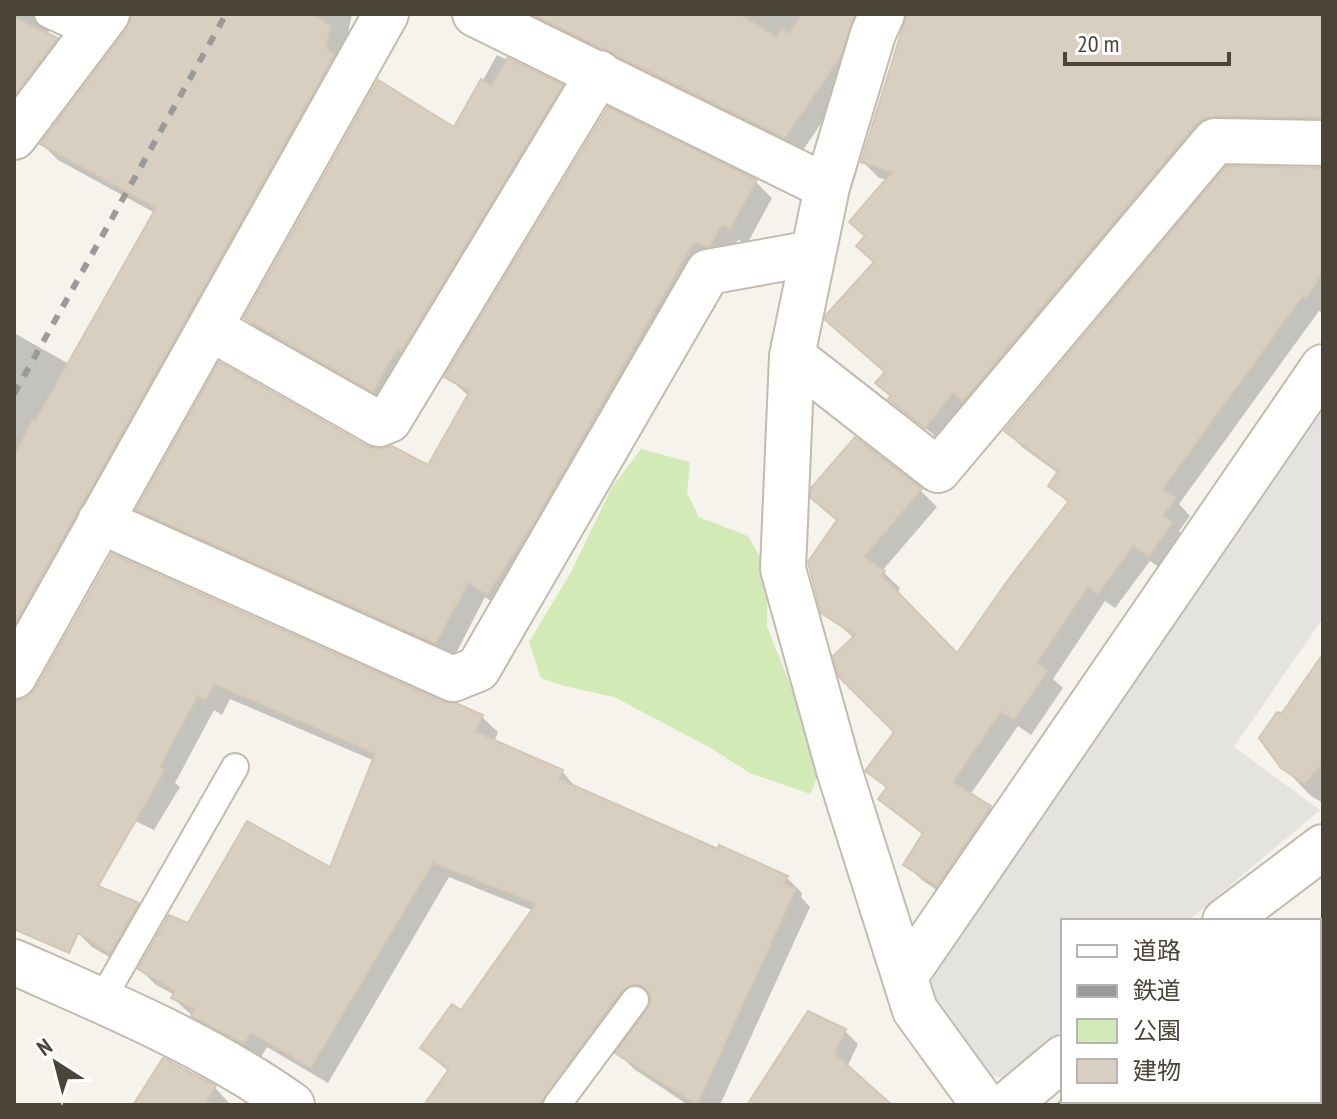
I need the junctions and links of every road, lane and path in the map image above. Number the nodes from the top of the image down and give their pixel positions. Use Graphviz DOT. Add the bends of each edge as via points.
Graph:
graph roads {
  1 [pos="48,14"];
  2 [pos="386,14"];
  3 [pos="475,14"];
  4 [pos="865,21"];
  5 [pos="99,24"];
  6 [pos="599,73"];
  7 [pos="14,137"];
  8 [pos="1323,143"];
  9 [pos="827,187"];
  10 [pos="813,253"];
  11 [pos="210,328"];
  12 [pos="792,356"];
  13 [pos="1323,367"];
  14 [pos="100,521"];
  15 [pos="14,676"];
  16 [pos="235,767"];
  17 [pos="1323,847"];
  18 [pos="1228,919"];
  19 [pos="14,962"];
  20 [pos="906,975"];
  21 [pos="635,1000"];
  22 [pos="101,1001"];
  23 [pos="1061,1060"];
  24 [pos="292,1105"];
  25 [pos="557,1105"];
  26 [pos="984,1105"];
  27 [pos="1007,1105"];
  1 -- 5 [label="lane"];
  2 -- 11 [label="street"];
  3 -- 6 [label="street"];
  4 -- 9 [label="street"];
  5 -- 7 [label="street"];
  6 -- 9 [label="street"];
  6 -- 11 [label="street" via="389,420 379,424"];
  8 -- 12 [label="street" via="1215,141 938,470"];
  9 -- 10 [label="street"];
  10 -- 12 [label="street"];
  10 -- 14 [label="street" via="708,272 478,669 453,679"];
  11 -- 14 [label="street"];
  12 -- 20 [label="street" via="783,569 839,770"];
  13 -- 20 [label="street"];
  14 -- 15 [label="street"];
  16 -- 22 [label="lane"];
  17 -- 18 [label="street"];
  19 -- 22 [label="street"];
  20 -- 26 [label="street" via="915,1010"];
  21 -- 25 [label="lane"];
  22 -- 24 [label="street" via="249,1074"];
  23 -- 27 [label="street"];
}
